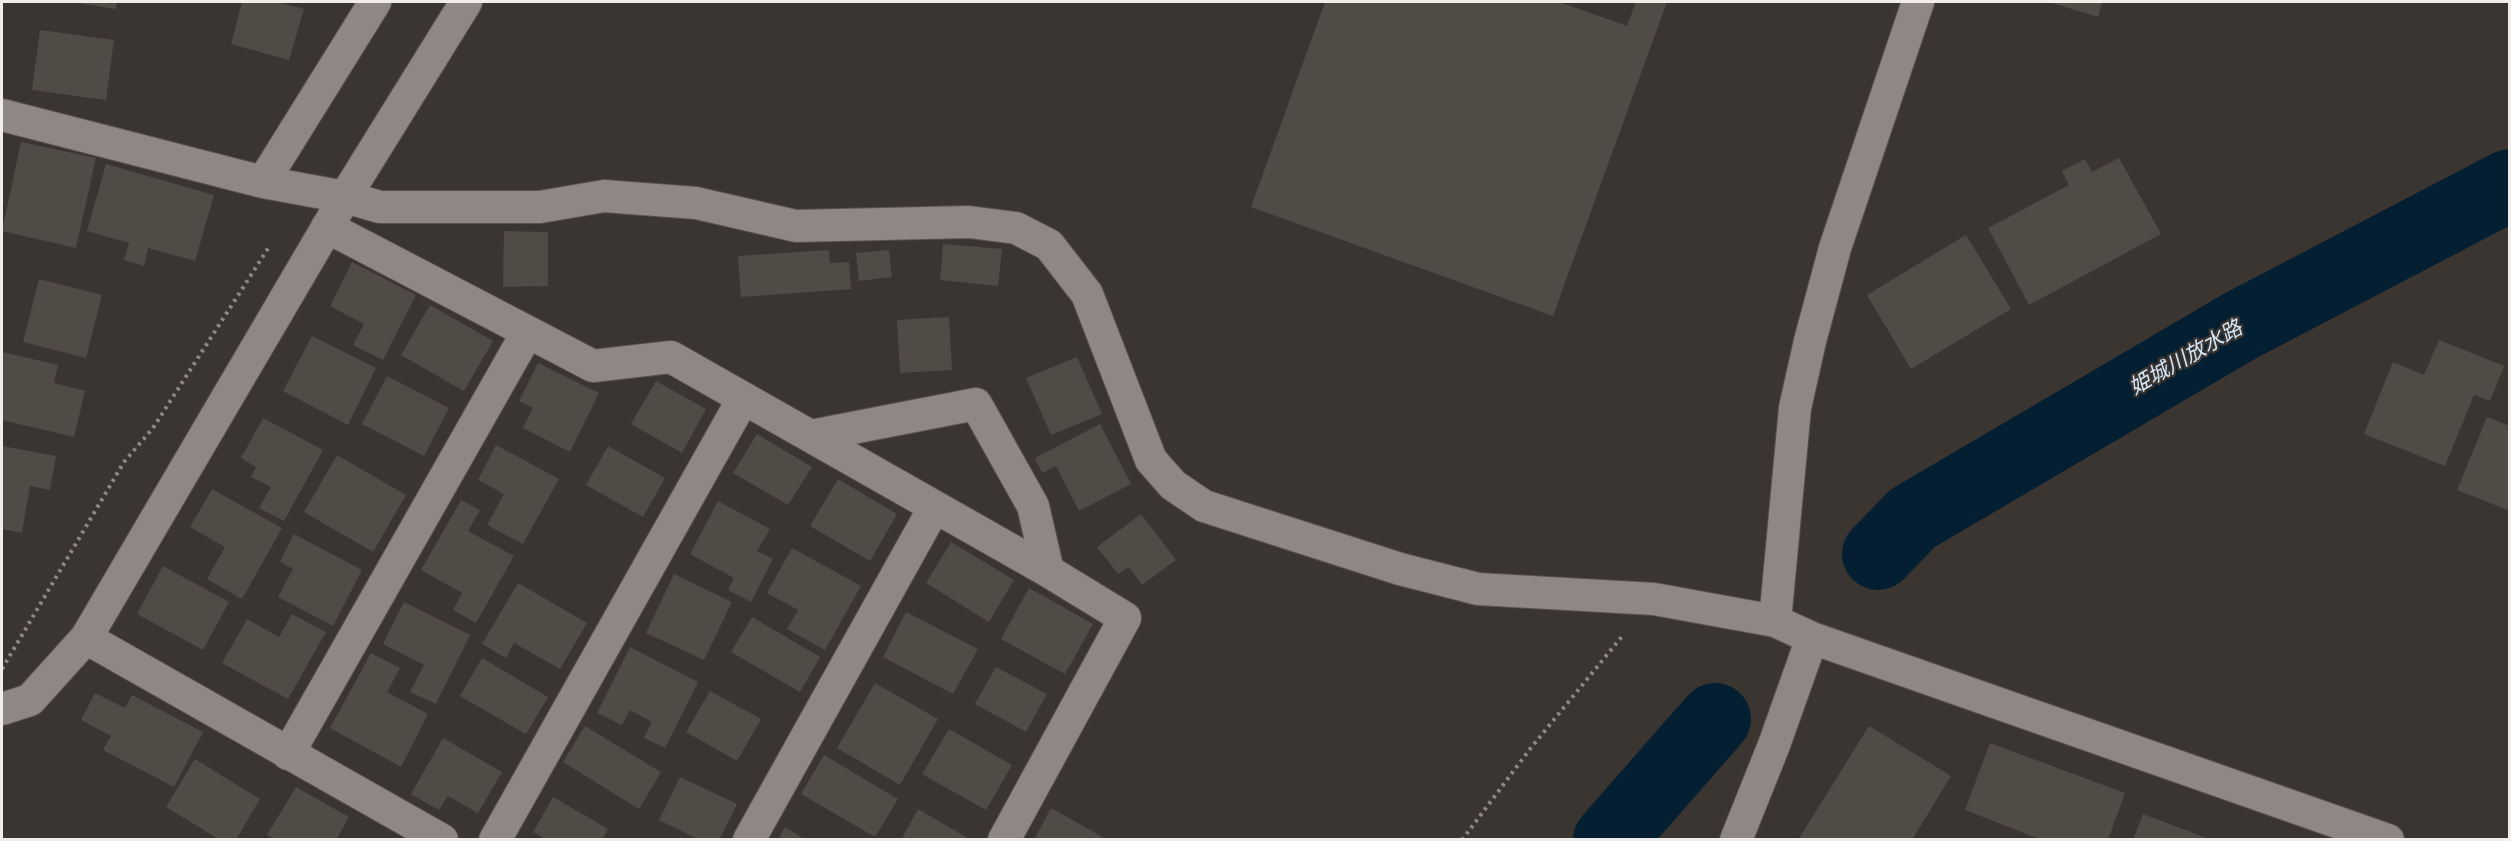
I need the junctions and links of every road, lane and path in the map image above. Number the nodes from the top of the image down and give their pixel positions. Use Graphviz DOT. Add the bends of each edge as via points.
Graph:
graph roads {
  1 [pos="375,2"];
  2 [pos="466,2"];
  3 [pos="1918,2"];
  4 [pos="2,115"];
  5 [pos="263,182"];
  6 [pos="345,196"];
  7 [pos="327,227"];
  8 [pos="274,241"];
  9 [pos="527,333"];
  10 [pos="742,399"];
  11 [pos="811,436"];
  12 [pos="934,508"];
  13 [pos="1047,571"];
  14 [pos="1654,599"];
  15 [pos="1775,621"];
  16 [pos="86,638"];
  17 [pos="1812,638"];
  18 [pos="2,669"];
  19 [pos="2,709"];
  20 [pos="288,754"];
  21 [pos="442,840"];
  22 [pos="495,840"];
  23 [pos="749,840"];
  24 [pos="1004,840"];
  25 [pos="1462,840"];
  26 [pos="1736,840"];
  27 [pos="2388,840"];
  1 -- 5 [label="street"];
  2 -- 6 [label="street"];
  3 -- 15 [label="street" via="1835,248 1810,341 1795,408"];
  4 -- 5 [label="street"];
  5 -- 6 [label="street"];
  6 -- 7 [label="street"];
  6 -- 14 [label="street" via="380,207 540,207 604,196 696,203 796,226 969,222 1016,228 1049,245 1087,294 1151,460 1173,485 1204,507 1400,569 1478,589"];
  7 -- 9 [label="street"];
  7 -- 16 [label="street"];
  8 -- 18 [label="path" via="153,428 124,462"];
  9 -- 10 [label="street" via="593,366 671,357"];
  9 -- 20 [label="street"];
  10 -- 11 [label="street"];
  10 -- 22 [label="street"];
  11 -- 12 [label="street"];
  11 -- 13 [label="street" via="976,404 1033,506"];
  12 -- 13 [label="street"];
  12 -- 23 [label="street"];
  13 -- 24 [label="street" via="1125,618"];
  14 -- 15 [label="street"];
  14 -- 25 [label="path" via="1530,749"];
  15 -- 17 [label="street"];
  16 -- 19 [label="street" via="30,700"];
  16 -- 20 [label="street"];
  17 -- 26 [label="street"];
  17 -- 27 [label="street"];
  20 -- 21 [label="street"];
}
